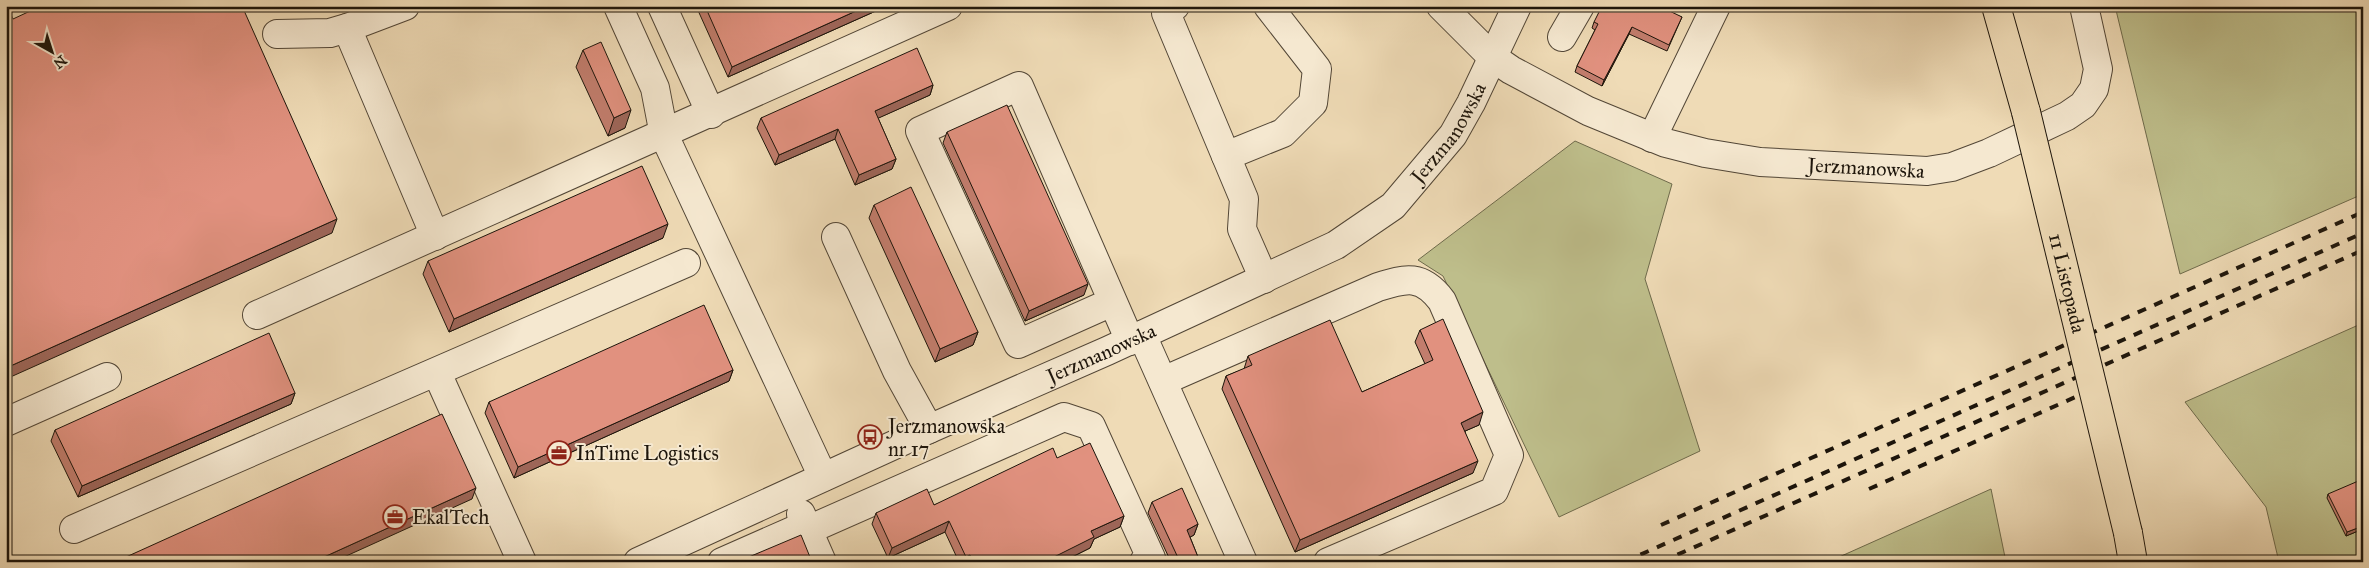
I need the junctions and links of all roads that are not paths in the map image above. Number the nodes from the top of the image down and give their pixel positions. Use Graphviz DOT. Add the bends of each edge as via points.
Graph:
graph roads {
  1 [pos="405,6"];
  2 [pos="618,6"];
  3 [pos="662,6"];
  4 [pos="948,6"];
  5 [pos="1175,6"];
  6 [pos="1268,6"];
  7 [pos="1441,6"];
  8 [pos="1517,6"];
  9 [pos="1580,6"];
  10 [pos="1716,6"];
  11 [pos="1996,6"];
  12 [pos="2084,6"];
  13 [pos="338,31"];
  14 [pos="277,34"];
  15 [pos="1562,37"];
  16 [pos="1492,57"];
  17 [pos="711,114"];
  18 [pos="664,134"];
  19 [pos="1652,138"];
  20 [pos="1226,156"];
  21 [pos="435,236"];
  22 [pos="836,236"];
  23 [pos="686,263"];
  24 [pos="1264,279"];
  25 [pos="1112,302"];
  26 [pos="257,315"];
  27 [pos="1136,338"];
  28 [pos="437,373"];
  29 [pos="107,377"];
  30 [pos="1163,381"];
  31 [pos="6,422"];
  32 [pos="929,429"];
  33 [pos="822,478"];
  34 [pos="791,492"];
  35 [pos="807,528"];
  36 [pos="74,529"];
  37 [pos="522,562"];
  38 [pos="638,562"];
  39 [pos="722,562"];
  40 [pos="822,562"];
  41 [pos="1144,562"];
  42 [pos="1243,562"];
  43 [pos="1328,562"];
  44 [pos="2133,562"];
  1 -- 13 [label="street"];
  2 -- 18 [label="street" via="655,88"];
  3 -- 17 [label="street"];
  4 -- 17 [label="street"];
  5 -- 20 [label="street" via="1166,13"];
  6 -- 20 [label="street" via="1317,69 1313,103 1283,133"];
  7 -- 16 [label="street"];
  8 -- 16 [label="street, Jerzmanowska"];
  9 -- 15 [label="street"];
  10 -- 19 [label="street"];
  11 -- 44 [label="main road, 11 Listopada, bridge" via="2017,80"];
  12 -- 19 [label="street, Jerzmanowska" via="2098,69 2089,98 2067,116 1952,167 1927,171 1760,162 1705,153"];
  13 -- 14 [label="street"];
  13 -- 21 [label="street" via="408,173"];
  16 -- 19 [label="street, Jerzmanowska" via="1588,111"];
  16 -- 24 [label="street, Jerzmanowska" via="1453,135 1393,206 1336,245"];
  17 -- 18 [label="street"];
  18 -- 21 [label="street"];
  18 -- 33 [label="street"];
  20 -- 24 [label="street" via="1244,200 1242,229"];
  21 -- 26 [label="street"];
  22 -- 32 [label="street" via="897,371"];
  23 -- 28 [label="street"];
  24 -- 27 [label="street, Jerzmanowska"];
  25 -- 25 [label="street" via="1019,86 920,131 1018,344"];
  25 -- 27 [label="street"];
  27 -- 30 [label="street"];
  27 -- 32 [label="street, Jerzmanowska"];
  28 -- 36 [label="street"];
  28 -- 37 [label="street"];
  29 -- 31 [label="street"];
  30 -- 42 [label="street"];
  30 -- 43 [label="street" via="1386,284 1408,279 1427,284 1435,292 1442,301 1509,455 1494,492"];
  32 -- 33 [label="street, Jerzmanowska"];
  33 -- 34 [label="street, Jerzmanowska"];
  34 -- 35 [label="street"];
  34 -- 38 [label="street, Jerzmanowska"];
  35 -- 39 [label="street"];
  35 -- 40 [label="street"];
  35 -- 41 [label="street" via="1064,417 1090,426 1151,558"];
}
